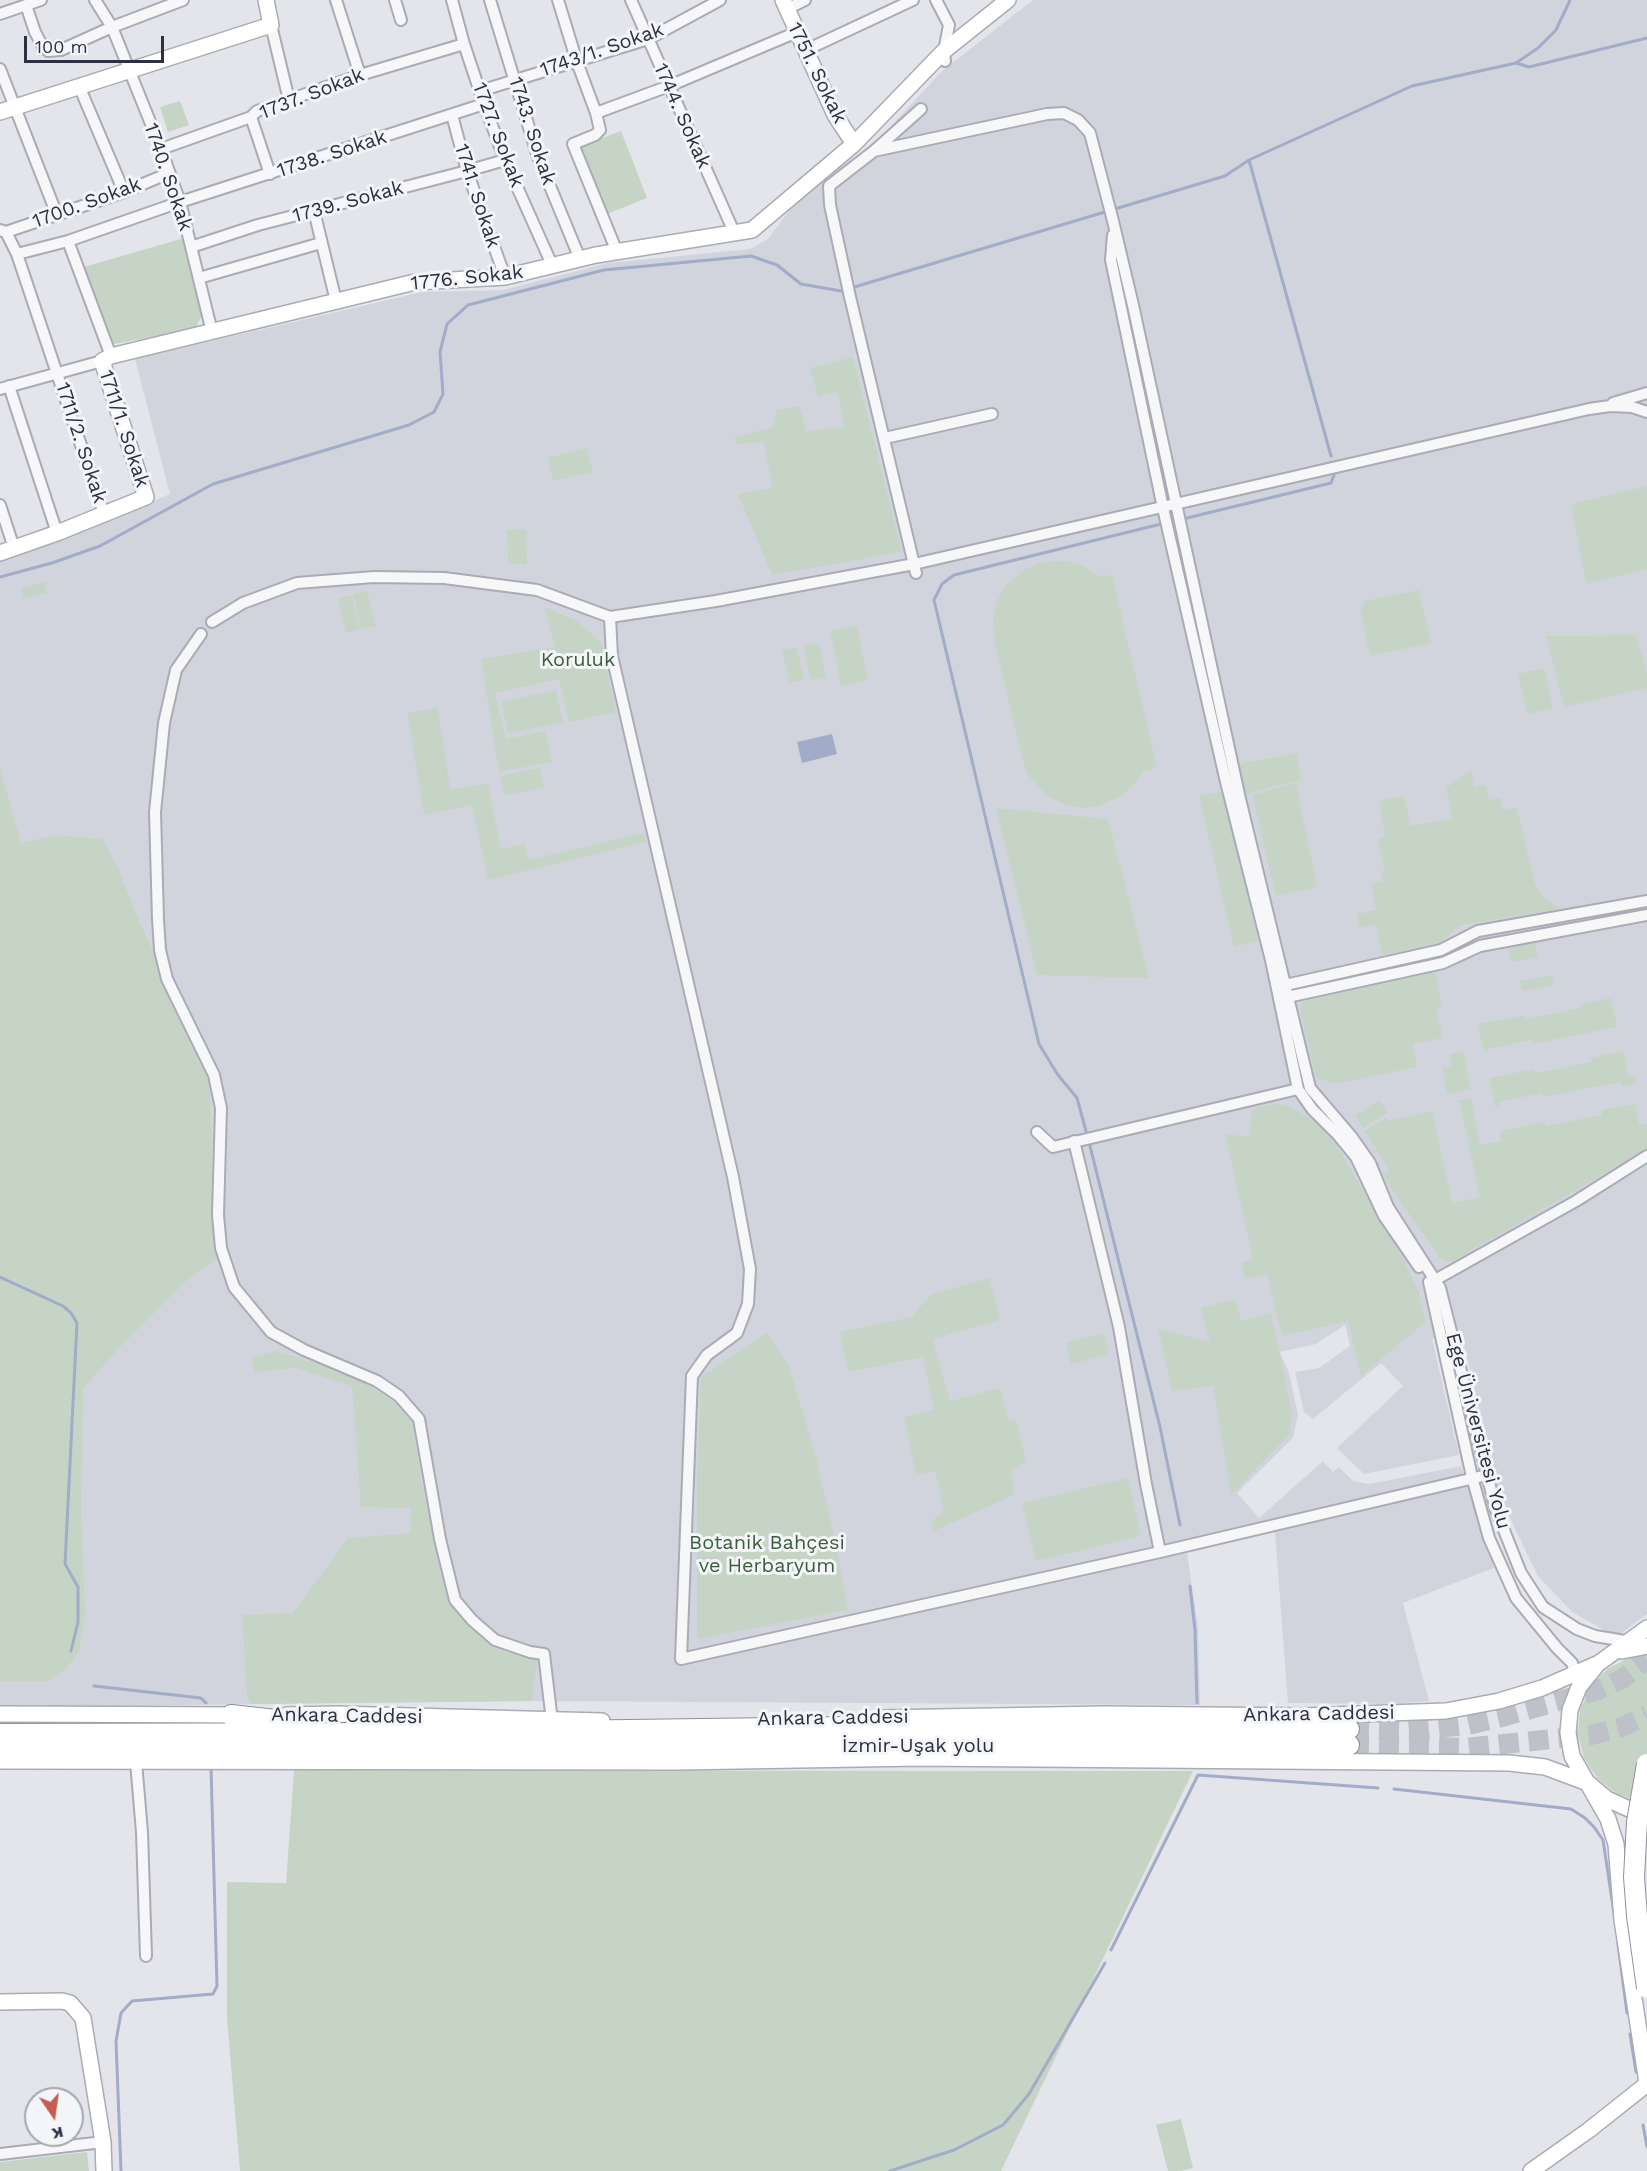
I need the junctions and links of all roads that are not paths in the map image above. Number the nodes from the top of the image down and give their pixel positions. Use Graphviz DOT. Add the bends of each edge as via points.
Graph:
graph roads {
  1 [pos="41,0"];
  2 [pos="95,0"];
  3 [pos="183,0"];
  4 [pos="267,0"];
  5 [pos="336,0"];
  6 [pos="395,0"];
  7 [pos="452,0"];
  8 [pos="490,0"];
  9 [pos="558,0"];
  10 [pos="631,0"];
  11 [pos="720,0"];
  12 [pos="805,0"];
  13 [pos="913,0"];
  14 [pos="936,0"];
  15 [pos="1020,0"];
  16 [pos="19,4"];
  17 [pos="785,4"];
  18 [pos="1003,4"];
  19 [pos="0,14"];
  20 [pos="401,20"];
  21 [pos="271,26"];
  22 [pos="112,27"];
  23 [pos="797,32"];
  24 [pos="648,39"];
  25 [pos="464,44"];
  26 [pos="806,50"];
  27 [pos="945,56"];
  28 [pos="577,62"];
  29 [pos="0,69"];
  30 [pos="129,70"];
  31 [pos="360,75"];
  32 [pos="515,80"];
  33 [pos="79,86"];
  34 [pos="669,86"];
  35 [pos="480,91"];
  36 [pos="289,100"];
  37 [pos="484,104"];
  38 [pos="921,109"];
  39 [pos="7,110"];
  40 [pos="596,113"];
  41 [pos="452,116"];
  42 [pos="251,117"];
  43 [pos="854,144"];
  44 [pos="161,149"];
  45 [pos="874,151"];
  46 [pos="505,160"];
  47 [pos="467,171"];
  48 [pos="169,172"];
  49 [pos="270,174"];
  50 [pos="124,192"];
  51 [pos="180,202"];
  52 [pos="314,211"];
  53 [pos="57,215"];
  54 [pos="3,231"];
  55 [pos="734,232"];
  56 [pos="68,241"];
  57 [pos="321,243"];
  58 [pos="191,247"];
  59 [pos="617,252"];
  60 [pos="17,254"];
  61 [pos="580,259"];
  62 [pos="553,267"];
  63 [pos="505,277"];
  64 [pos="199,278"];
  65 [pos="336,301"];
  66 [pos="212,332"];
  67 [pos="106,359"];
  68 [pos="1140,371"];
  69 [pos="58,373"];
  70 [pos="4,387"];
  71 [pos="1647,395"];
  72 [pos="1647,407"];
  73 [pos="1595,408"];
  74 [pos="1647,412"];
  75 [pos="992,414"];
  76 [pos="885,438"];
  77 [pos="0,505"];
  78 [pos="1177,505"];
  79 [pos="1163,508"];
  80 [pos="104,514"];
  81 [pos="57,533"];
  82 [pos="7,550"];
  83 [pos="915,569"];
  84 [pos="610,617"];
  85 [pos="212,622"];
  86 [pos="201,634"];
  87 [pos="1231,781"];
  88 [pos="1647,903"];
  89 [pos="1647,915"];
  90 [pos="1282,985"];
  91 [pos="1284,998"];
  92 [pos="1303,1088"];
  93 [pos="1037,1132"];
  94 [pos="1074,1141"];
  95 [pos="1647,1156"];
  96 [pos="1432,1281"];
  97 [pos="1487,1475"];
  98 [pos="1472,1477"];
  99 [pos="1160,1552"];
  100 [pos="1647,1628"];
  101 [pos="1629,1642"];
  102 [pos="1647,1645"];
  103 [pos="1599,1662"];
  104 [pos="1577,1680"];
  105 [pos="0,1714"];
  106 [pos="231,1715"];
  107 [pos="901,1718"];
  108 [pos="552,1721"];
  109 [pos="850,1727"];
  110 [pos="409,1733"];
  111 [pos="0,1734"];
  112 [pos="1349,1737"];
  113 [pos="835,1746"];
  114 [pos="488,1747"];
  115 [pos="0,1748"];
  116 [pos="919,1758"];
  117 [pos="0,1761"];
  118 [pos="136,1762"];
  119 [pos="407,1762"];
  120 [pos="1647,1764"];
  121 [pos="1588,1783"];
  122 [pos="1647,1811"];
  123 [pos="146,1956"];
  124 [pos="1647,1988"];
  125 [pos="0,2002"];
  126 [pos="1647,2083"];
  127 [pos="1647,2096"];
  128 [pos="103,2142"];
  129 [pos="0,2154"];
  130 [pos="104,2171"];
  131 [pos="1531,2171"];
  132 [pos="1544,2171"];
  1 -- 16 [label="street"];
  2 -- 22 [label="street, 1740. Sokak"];
  3 -- 22 [label="street"];
  4 -- 21 [label="main road"];
  5 -- 31 [label="street"];
  6 -- 20 [label="street"];
  7 -- 25 [label="street, 1727. Sokak"];
  8 -- 32 [label="street, 1743. Sokak"];
  9 -- 28 [label="street"];
  10 -- 24 [label="street, 1744. Sokak"];
  11 -- 24 [label="street, 1743/1. Sokak"];
  12 -- 17 [label="street"];
  13 -- 26 [label="street"];
  14 -- 27 [label="street" via="950,26"];
  15 -- 18 [label="main road, 1776. Sokak"];
  16 -- 19 [label="street"];
  16 -- 22 [label="street" via="48,51 61,50"];
  17 -- 23 [label="main road, 1751. Sokak"];
  18 -- 27 [label="main road, 1776. Sokak"];
  21 -- 30 [label="main road"];
  21 -- 36 [label="street"];
  22 -- 30 [label="street, 1740. Sokak"];
  23 -- 26 [label="main road, 1751. Sokak"];
  23 -- 34 [label="street"];
  24 -- 28 [label="street, 1743/1. Sokak"];
  24 -- 34 [label="street, 1744. Sokak"];
  25 -- 31 [label="street, 1737. Sokak"];
  25 -- 35 [label="street, 1727. Sokak"];
  26 -- 43 [label="main road, 1751. Sokak" via="835,115"];
  27 -- 43 [label="main road, 1776. Sokak" via="909,96 894,102"];
  28 -- 32 [label="street, 1743/1. Sokak"];
  28 -- 40 [label="street"];
  29 -- 39 [label="street"];
  30 -- 33 [label="main road"];
  30 -- 44 [label="street, 1740. Sokak"];
  31 -- 36 [label="street, 1737. Sokak"];
  32 -- 35 [label="street, 1743/1. Sokak"];
  32 -- 61 [label="street, 1743. Sokak" via="538,157"];
  33 -- 39 [label="main road"];
  33 -- 50 [label="street"];
  34 -- 40 [label="street"];
  34 -- 55 [label="street, 1744. Sokak"];
  35 -- 37 [label="street, 1727. Sokak"];
  36 -- 42 [label="street, 1737. Sokak" via="257,111"];
  37 -- 41 [label="street, 1738. Sokak"];
  37 -- 46 [label="street, 1727. Sokak"];
  38 -- 45 [label="street"];
  39 -- 53 [label="street"];
  40 -- 59 [label="street" via="600,130 573,144"];
  41 -- 47 [label="street, 1741. Sokak"];
  41 -- 49 [label="street, 1738. Sokak"];
  42 -- 44 [label="street, 1737. Sokak"];
  42 -- 49 [label="street"];
  43 -- 55 [label="main road, 1776. Sokak" via="752,230"];
  44 -- 48 [label="street, 1740. Sokak"];
  45 -- 68 [label="street" via="1047,114 1064,113 1078,120 1090,133 1112,215 1111,260"];
  45 -- 76 [label="street" via="829,186 849,291"];
  46 -- 47 [label="street, 1739. Sokak"];
  46 -- 62 [label="street, 1727. Sokak"];
  47 -- 52 [label="street, 1739. Sokak"];
  47 -- 63 [label="street, 1741. Sokak"];
  48 -- 50 [label="street, 1700. Sokak"];
  48 -- 51 [label="street, 1740. Sokak"];
  49 -- 51 [label="street, 1738. Sokak"];
  50 -- 53 [label="street, 1700. Sokak"];
  51 -- 56 [label="street, 1738. Sokak"];
  51 -- 58 [label="street, 1740. Sokak"];
  52 -- 57 [label="street"];
  52 -- 58 [label="street, 1739. Sokak"];
  53 -- 54 [label="street, 1700. Sokak"];
  54 -- 60 [label="street, 1711/2. Sokak"];
  55 -- 59 [label="main road, 1776. Sokak"];
  56 -- 60 [label="street, 1738. Sokak"];
  56 -- 67 [label="street"];
  57 -- 64 [label="street"];
  57 -- 65 [label="street"];
  58 -- 64 [label="street, 1740. Sokak"];
  59 -- 61 [label="main road, 1776. Sokak"];
  60 -- 69 [label="street, 1711/2. Sokak"];
  61 -- 62 [label="main road, 1776. Sokak"];
  62 -- 63 [label="main road, 1776. Sokak"];
  63 -- 65 [label="main road, 1776. Sokak" via="415,282"];
  64 -- 66 [label="street, 1740. Sokak"];
  65 -- 66 [label="main road, 1776. Sokak"];
  66 -- 67 [label="main road, 1776. Sokak"];
  67 -- 69 [label="street, 1776. Sokak"];
  67 -- 80 [label="main road, 1711/1. Sokak" via="146,497"];
  68 -- 78 [label="street"];
  68 -- 79 [label="street"];
  69 -- 70 [label="street, 1776. Sokak"];
  69 -- 80 [label="street, 1711/2. Sokak"];
  70 -- 81 [label="street"];
  71 -- 72 [label="street"];
  71 -- 73 [label="street"];
  73 -- 74 [label="street" via="1632,407"];
  73 -- 78 [label="street"];
  75 -- 76 [label="street"];
  76 -- 83 [label="street"];
  77 -- 82 [label="street"];
  78 -- 79 [label="street"];
  78 -- 87 [label="street"];
  79 -- 83 [label="street"];
  79 -- 87 [label="street"];
  80 -- 81 [label="main road"];
  81 -- 82 [label="main road"];
  83 -- 84 [label="street"];
  84 -- 85 [label="street" via="537,590 444,578 374,577 297,583 243,603"];
  84 -- 99 [label="street" via="612,656 732,1171 750,1269 747,1304 737,1333 707,1355 692,1376 681,1659"];
  86 -- 108 [label="street" via="176,670 164,723 155,812 158,919 167,979 214,1075 220,1108 221,1248 234,1287 271,1332 377,1381 399,1396 419,1419 433,1507 455,1600 495,1640 543,1654"];
  87 -- 90 [label="street"];
  88 -- 90 [label="street" via="1478,930 1441,950"];
  89 -- 91 [label="street" via="1480,946 1443,963"];
  90 -- 91 [label="street"];
  91 -- 92 [label="street"];
  92 -- 94 [label="street"];
  92 -- 96 [label="street" via="1312,1109 1356,1157 1384,1216"];
  93 -- 94 [label="street" via="1053,1147"];
  94 -- 99 [label="street" via="1119,1328"];
  95 -- 96 [label="street" via="1576,1201"];
  96 -- 97 [label="street, Ege Üniversitesi Yolu" via="1440,1288"];
  96 -- 98 [label="street, Ege Üniversitesi Yolu"];
  97 -- 98 [label="street"];
  97 -- 101 [label="street, Ege Üniversitesi Yolu" via="1521,1573 1543,1607 1594,1636"];
  98 -- 99 [label="street"];
  98 -- 104 [label="street, Ege Üniversitesi Yolu" via="1489,1538 1516,1598 1572,1663"];
  100 -- 101 [label="main road, Ankara Caddesi"];
  101 -- 102 [label="street, Ege Üniversitesi Yolu"];
  101 -- 103 [label="main road, Ankara Caddesi"];
  102 -- 103 [label="main road"];
  103 -- 104 [label="main road, Ankara Caddesi"];
  104 -- 107 [label="main road, Ankara Caddesi" via="1446,1711 1303,1716"];
  104 -- 121 [label="main road" via="1568,1733 1572,1756"];
  105 -- 106 [label="main road, Ankara Caddesi"];
  106 -- 108 [label="main road, Ankara Caddesi"];
  106 -- 110 [label="highway"];
  107 -- 108 [label="main road, Ankara Caddesi"];
  107 -- 109 [label="highway"];
  109 -- 110 [label="highway, Ankara Caddesi"];
  109 -- 112 [label="highway, Ankara Caddesi"];
  110 -- 111 [label="highway, Ankara Caddesi"];
  112 -- 113 [label="highway, İzmir-Uşak yolu"];
  113 -- 114 [label="highway, İzmir-Uşak yolu"];
  113 -- 116 [label="highway"];
  114 -- 115 [label="highway, Ankara Caddesi"];
  114 -- 119 [label="highway"];
  116 -- 119 [label="main road"];
  116 -- 121 [label="main road" via="1509,1763 1545,1767"];
  117 -- 118 [label="main road"];
  118 -- 119 [label="main road"];
  118 -- 123 [label="street"];
  120 -- 124 [label="highway, bridge" via="1637,1822 1634,1877"];
  121 -- 122 [label="main road" via="1607,1799 1629,1809"];
  121 -- 126 [label="main road" via="1608,1819 1616,1844 1622,1920"];
  125 -- 128 [label="main road" via="62,2001 70,2003 83,2018"];
  126 -- 131 [label="main road"];
  127 -- 132 [label="main road"];
  128 -- 129 [label="street"];
  128 -- 130 [label="main road"];
}
